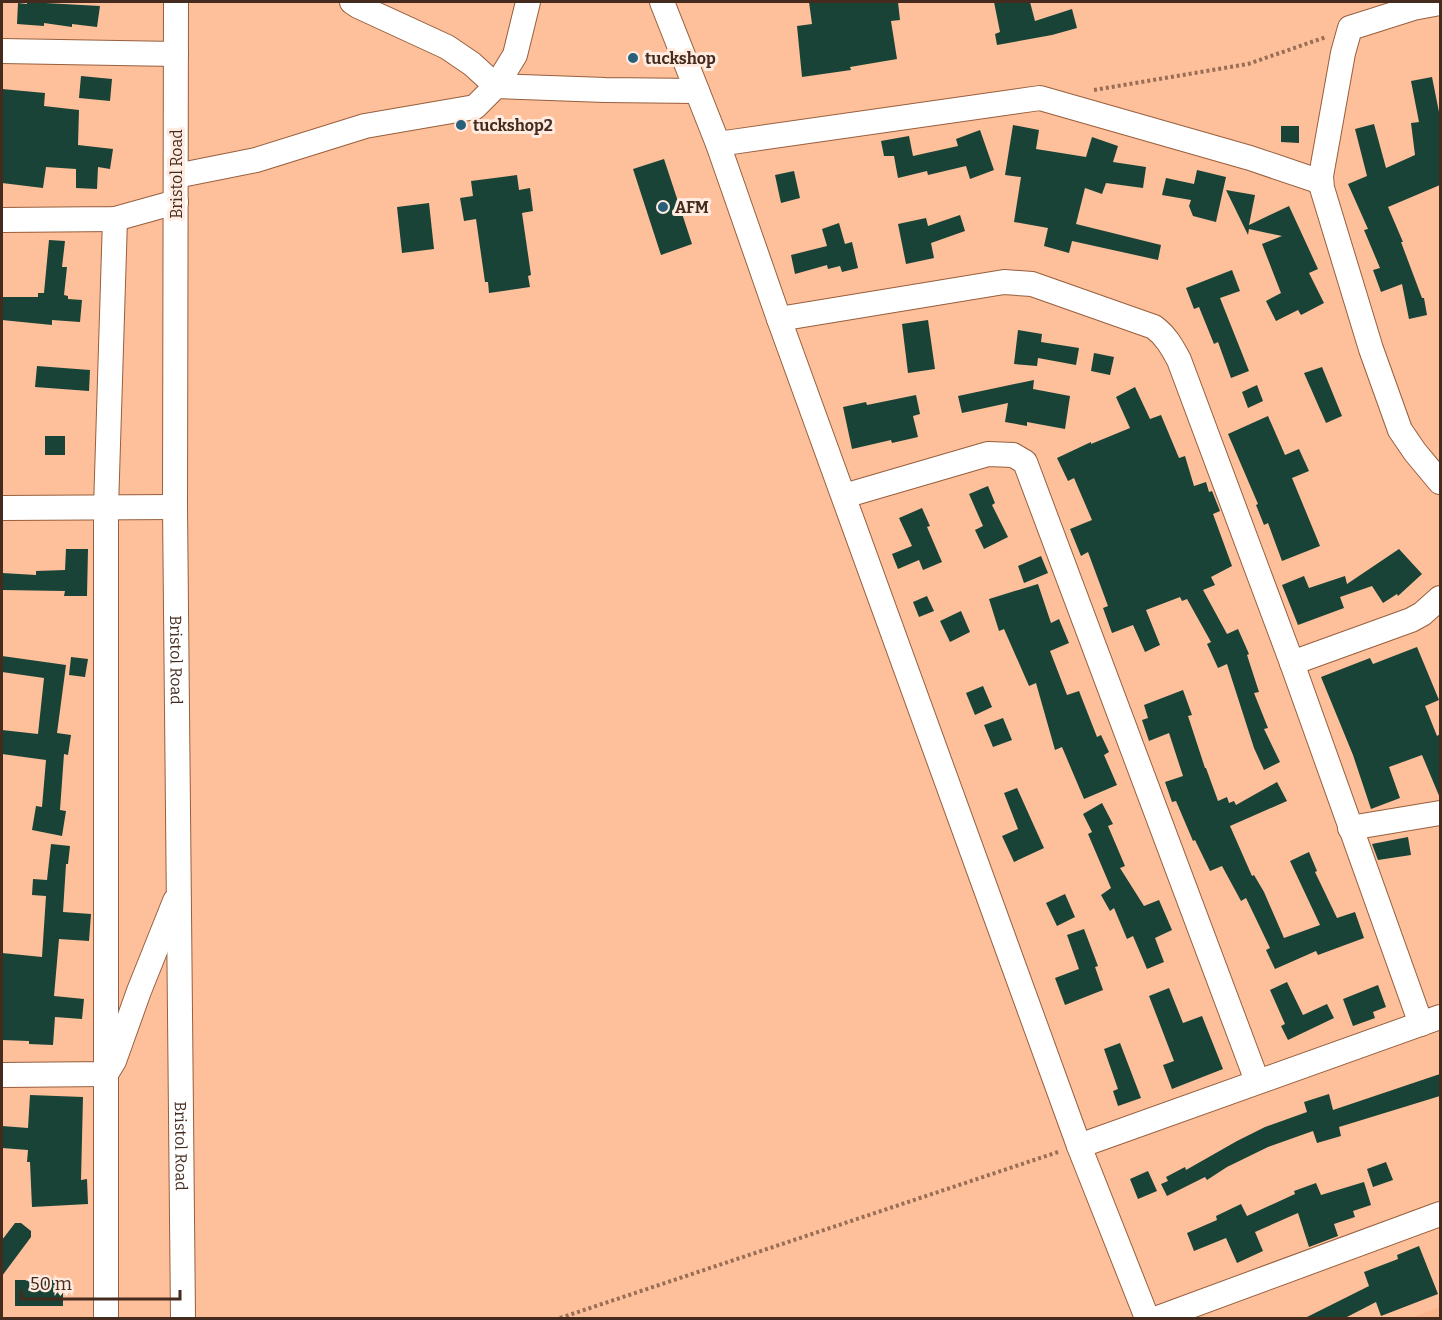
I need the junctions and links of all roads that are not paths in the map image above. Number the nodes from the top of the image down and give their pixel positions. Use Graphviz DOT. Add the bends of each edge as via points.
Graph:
graph roads {
  1 [pos="176,2"];
  2 [pos="352,2"];
  3 [pos="528,2"];
  4 [pos="662,2"];
  5 [pos="1440,3"];
  6 [pos="2,51"];
  7 [pos="176,54"];
  8 [pos="496,86"];
  9 [pos="697,91"];
  10 [pos="718,144"];
  11 [pos="176,176"];
  12 [pos="1321,182"];
  13 [pos="176,201"];
  14 [pos="114,219"];
  15 [pos="2,220"];
  16 [pos="779,319"];
  17 [pos="1440,482"];
  18 [pos="844,496"];
  19 [pos="175,507"];
  20 [pos="2,508"];
  21 [pos="106,508"];
  22 [pos="1440,598"];
  23 [pos="1292,663"];
  24 [pos="1440,813"];
  25 [pos="1350,828"];
  26 [pos="179,893"];
  27 [pos="1431,1020"];
  28 [pos="106,1074"];
  29 [pos="2,1075"];
  30 [pos="1257,1081"];
  31 [pos="1079,1146"];
  32 [pos="1440,1214"];
  33 [pos="106,1318"];
  34 [pos="183,1318"];
  35 [pos="1147,1318"];
  36 [pos="1158,1318"];
  1 -- 7 [label="street, Bristol Road"];
  2 -- 8 [label="street" via="447,47"];
  3 -- 8 [label="street" via="515,55"];
  4 -- 9 [label="street"];
  5 -- 12 [label="street" via="1350,28"];
  6 -- 7 [label="street"];
  7 -- 11 [label="street, Bristol Road"];
  8 -- 9 [label="street"];
  8 -- 11 [label="street" via="475,107 365,126 256,160"];
  9 -- 10 [label="street"];
  10 -- 12 [label="street" via="1040,99"];
  10 -- 16 [label="street"];
  11 -- 13 [label="street, Bristol Road"];
  12 -- 17 [label="street" via="1371,349 1400,430"];
  13 -- 14 [label="street"];
  13 -- 19 [label="street, Bristol Road"];
  14 -- 15 [label="street"];
  14 -- 21 [label="street"];
  16 -- 18 [label="street"];
  16 -- 23 [label="street" via="1019,282 1154,327 1170,342 1179,360"];
  18 -- 30 [label="street" via="988,454 1013,455 1025,462"];
  18 -- 31 [label="street"];
  19 -- 21 [label="street"];
  19 -- 26 [label="street, Bristol Road"];
  20 -- 21 [label="street"];
  21 -- 28 [label="street"];
  22 -- 23 [label="street" via="1411,620"];
  23 -- 25 [label="street"];
  24 -- 25 [label="street"];
  25 -- 27 [label="street"];
  26 -- 28 [label="street"];
  26 -- 34 [label="street, Bristol Road"];
  27 -- 30 [label="street"];
  28 -- 29 [label="street"];
  28 -- 33 [label="street"];
  30 -- 31 [label="street"];
  31 -- 35 [label="street"];
  32 -- 36 [label="street"];
}
